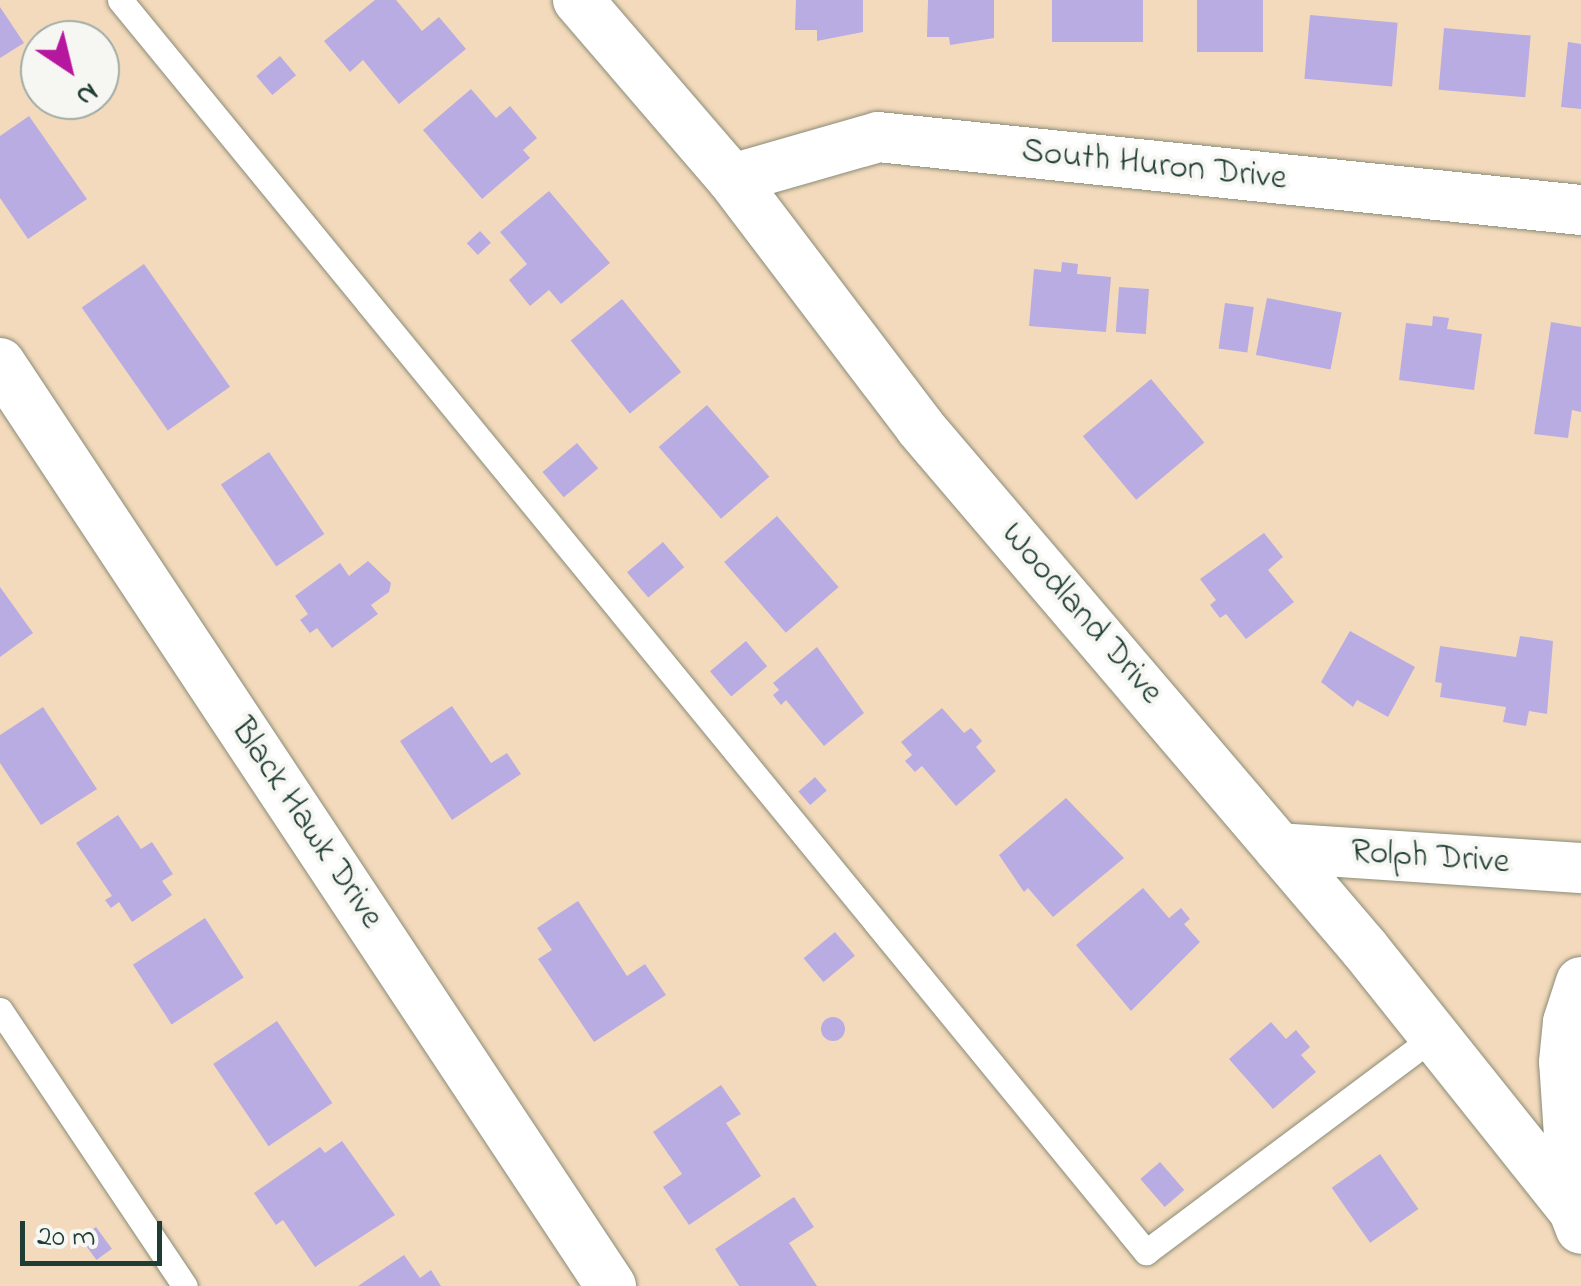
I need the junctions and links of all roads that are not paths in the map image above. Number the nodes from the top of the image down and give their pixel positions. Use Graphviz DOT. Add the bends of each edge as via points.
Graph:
graph roads {
  1 [pos="120,0"];
  2 [pos="578,0"];
  3 [pos="732,179"];
  4 [pos="1581,210"];
  5 [pos="0,363"];
  6 [pos="1279,848"];
  7 [pos="1581,868"];
  8 [pos="1581,982"];
  9 [pos="0,1010"];
  10 [pos="1435,1036"];
  11 [pos="1577,1220"];
  12 [pos="184,1286"];
  13 [pos="611,1286"];
  1 -- 10 [label="lane" via="1146,1252"];
  2 -- 3 [label="street, Woodland Drive"];
  3 -- 4 [label="street, South Huron Drive" via="878,137"];
  3 -- 6 [label="street, Woodland Drive" via="920,427"];
  5 -- 13 [label="street, Black Hawk Drive"];
  6 -- 7 [label="street, Rolph Drive"];
  6 -- 10 [label="street, Woodland Drive"];
  8 -- 11 [label="street" via="1564,1062"];
  9 -- 12 [label="lane"];
  10 -- 11 [label="street, Woodland Drive"];
}
